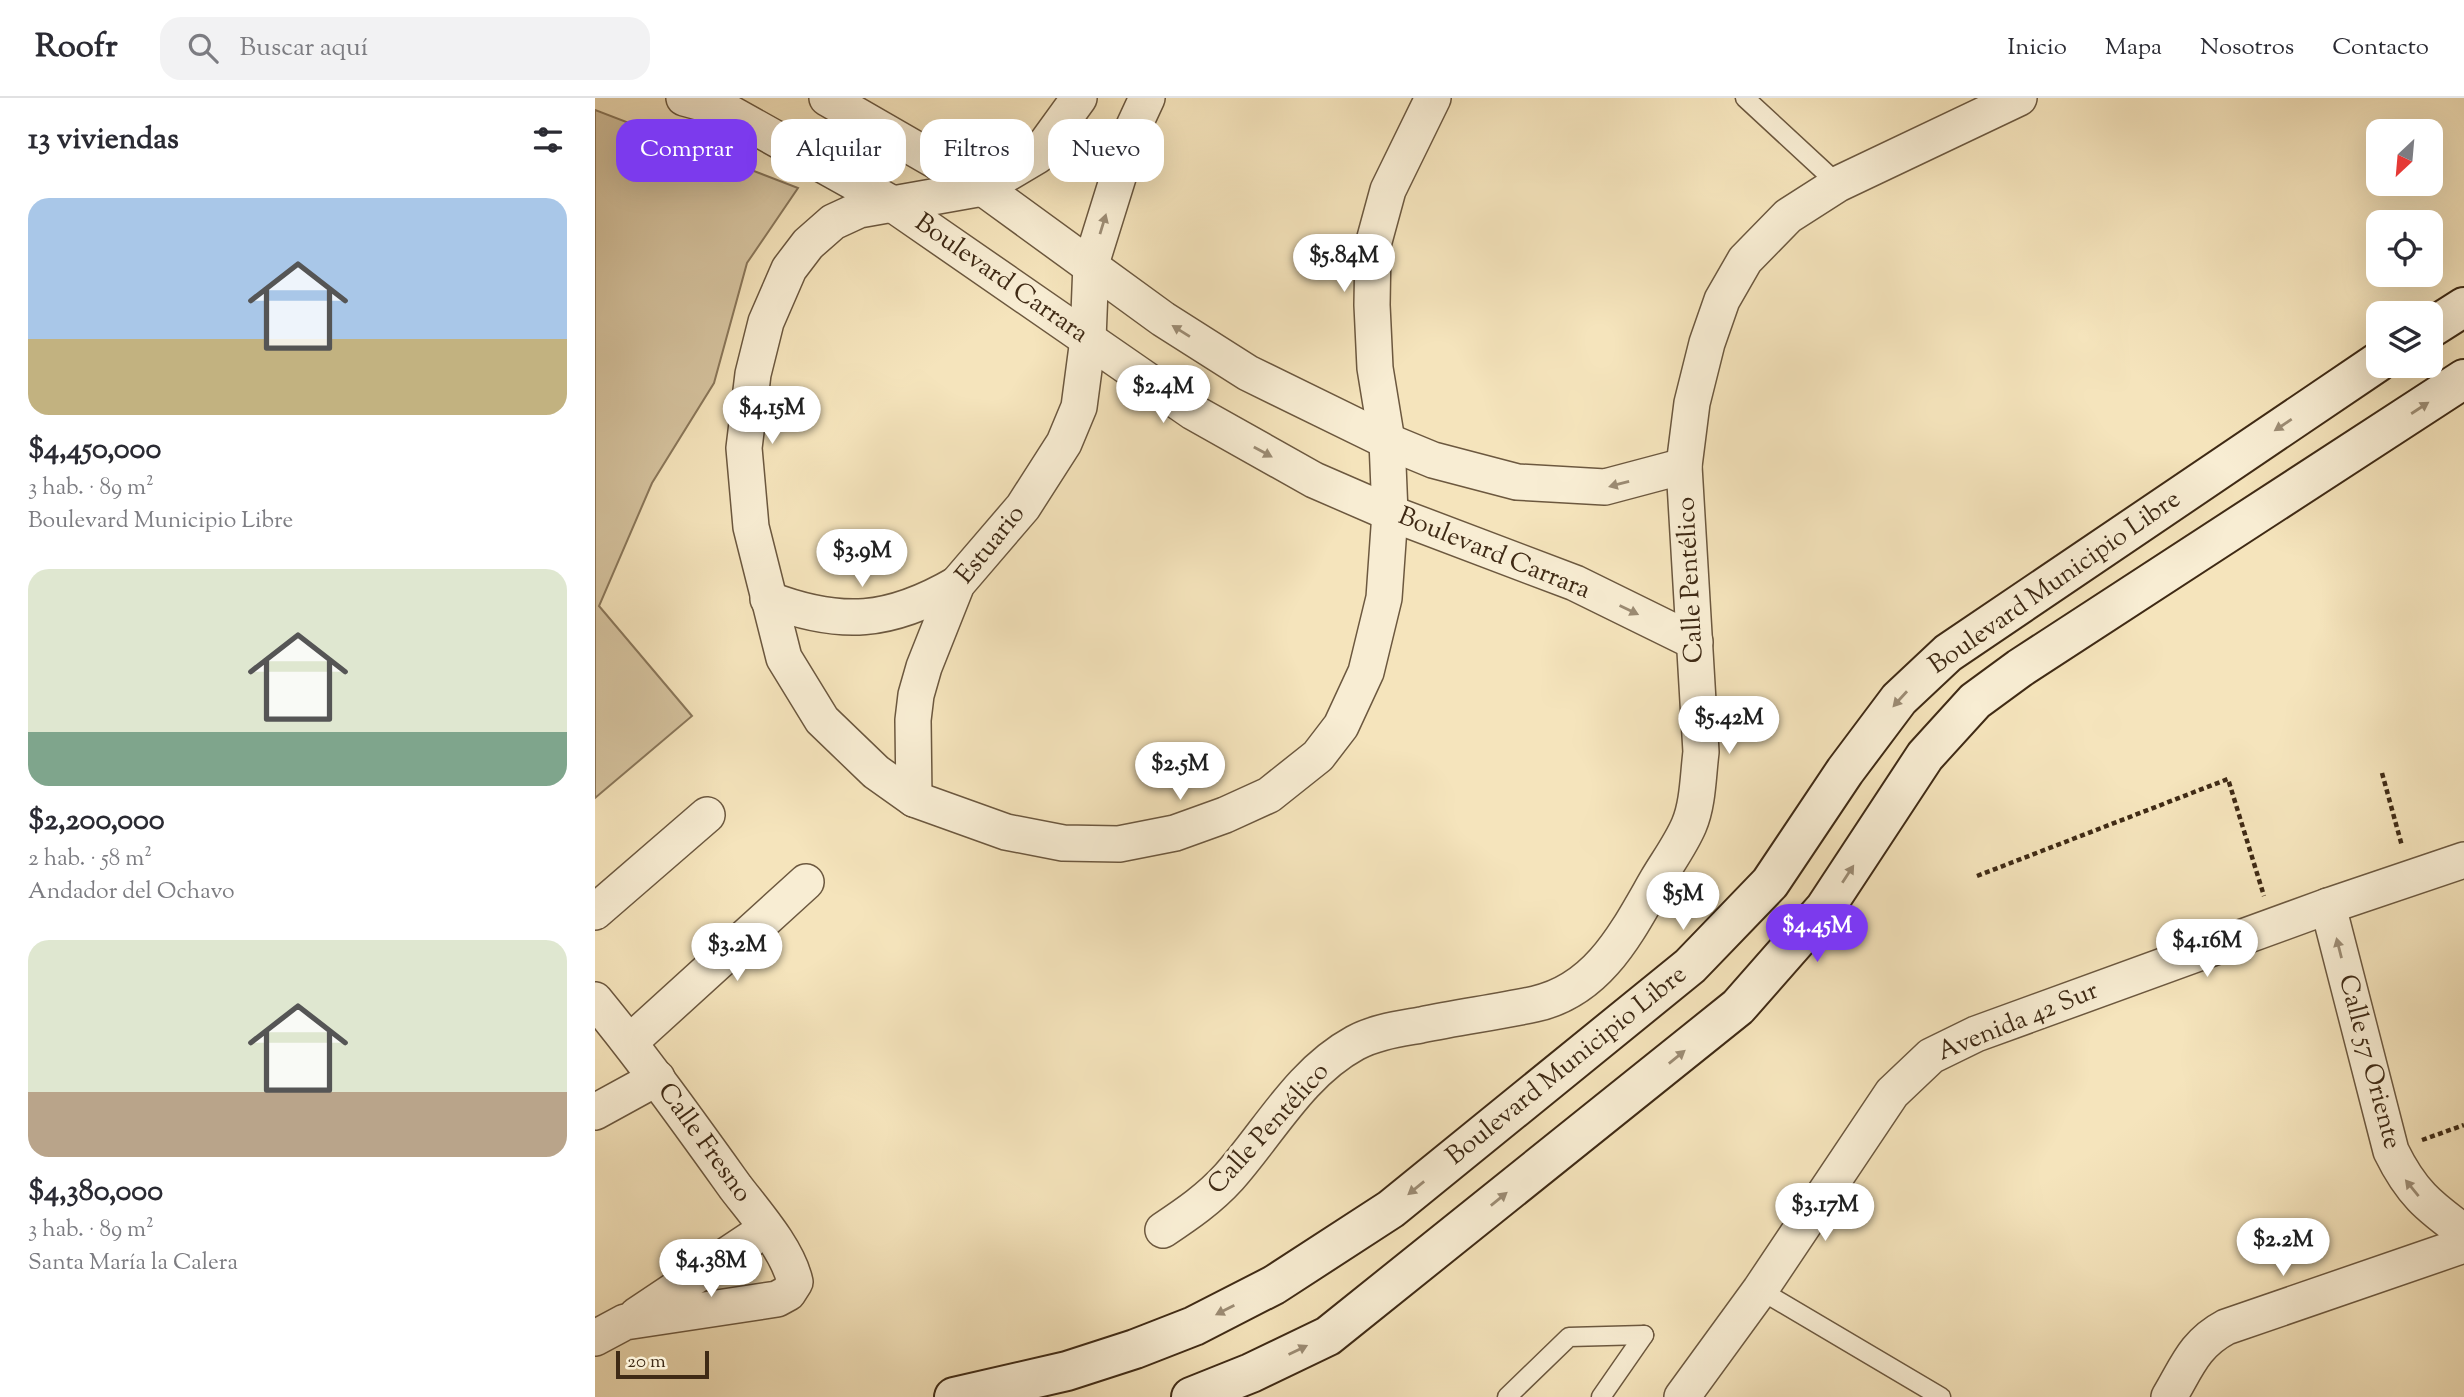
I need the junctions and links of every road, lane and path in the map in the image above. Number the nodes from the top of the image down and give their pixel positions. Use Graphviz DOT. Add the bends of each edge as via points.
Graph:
graph roads {
  1 [pos="684,98"];
  2 [pos="828,98"];
  3 [pos="1079,98"];
  4 [pos="1147,98"];
  5 [pos="1433,98"];
  6 [pos="1745,98"];
  7 [pos="2019,98"];
  8 [pos="726,103"];
  9 [pos="1837,184"];
  10 [pos="983,188"];
  11 [pos="891,202"];
  12 [pos="1091,264"];
  13 [pos="2464,307"];
  14 [pos="2443,320"];
  15 [pos="1088,339"];
  16 [pos="2366,370"];
  17 [pos="2464,379"];
  18 [pos="2340,386"];
  19 [pos="2375,437"];
  20 [pos="1387,441"];
  21 [pos="1684,466"];
  22 [pos="1390,513"];
  23 [pos="957,584"];
  24 [pos="768,599"];
  25 [pos="1695,642"];
  26 [pos="2382,773"];
  27 [pos="914,799"];
  28 [pos="707,815"];
  29 [pos="2464,860"];
  30 [pos="1977,876"];
  31 [pos="2411,878"];
  32 [pos="806,881"];
  33 [pos="2328,906"];
  34 [pos="595,912"];
  35 [pos="2273,926"];
  36 [pos="595,1000"];
  37 [pos="630,1042"];
  38 [pos="657,1078"];
  39 [pos="595,1112"];
  40 [pos="2464,1125"];
  41 [pos="2391,1151"];
  42 [pos="2456,1218"];
  43 [pos="766,1229"];
  44 [pos="1163,1230"];
  45 [pos="2464,1245"];
  46 [pos="1760,1290"];
  47 [pos="610,1330"];
  48 [pos="954,1397"];
  49 [pos="1191,1397"];
  50 [pos="1507,1397"];
  51 [pos="1601,1397"];
  52 [pos="1682,1397"];
  53 [pos="1941,1397"];
  54 [pos="2169,1397"];
  1 -- 8 [label="street, Boulevard Carrara"];
  2 -- 10 [label="street"];
  3 -- 10 [label="street" via="1037,156"];
  12 -- 4 [label="street, Estuario, one-way"];
  5 -- 20 [label="street" via="1388,190 1373,245 1375,369"];
  6 -- 9 [label="lane"];
  7 -- 9 [label="street, Calle Pentélico"];
  8 -- 11 [label="street, Boulevard Carrara"];
  9 -- 21 [label="street, Calle Pentélico" via="1787,216 1745,260 1722,300 1692,403"];
  10 -- 11 [label="street"];
  10 -- 12 [label="street"];
  11 -- 15 [label="street, Boulevard Carrara"];
  11 -- 24 [label="street" via="833,222 808,244 789,269 767,322 753,374 744,448 751,527"];
  12 -- 15 [label="street, Estuario"];
  20 -- 12 [label="street, one-way" via="1248,373 1163,319"];
  13 -- 14 [label="main road"];
  15 -- 22 [label="street, Boulevard Carrara, one-way" via="1193,412 1314,480"];
  15 -- 23 [label="street, Estuario" via="1079,407 1064,443 1023,508"];
  16 -- 18 [label="main road, Boulevard Municipio Libre"];
  19 -- 17 [label="main road, Boulevard Municipio Libre, one-way"];
  18 -- 19 [label="main road"];
  18 -- 48 [label="main road, Boulevard Municipio Libre, one-way" via="1948,653 1899,699 1770,883 1691,966 1391,1209 1274,1285 1194,1326 1067,1371"];
  49 -- 19 [label="main road, Boulevard Municipio Libre, one-way" via="1328,1336 1738,1007 1825,908 1925,756 1975,701 2020,667"];
  21 -- 20 [label="street, one-way" via="1605,487 1517,482 1433,460"];
  20 -- 22 [label="street"];
  21 -- 25 [label="street, Calle Pentélico"];
  22 -- 25 [label="street, Boulevard Carrara, one-way" via="1575,583"];
  22 -- 27 [label="street" via="1384,598 1366,673 1341,726 1318,756 1269,795 1175,834 1119,844 1062,843 1006,832"];
  23 -- 24 [label="street" via="897,612 865,617 831,617"];
  23 -- 27 [label="street, Estuario" via="916,695"];
  24 -- 27 [label="street" via="784,658 822,720 876,772"];
  25 -- 44 [label="street, Calle Pentélico" via="1701,752 1689,825 1610,955 1565,995 1385,1031 1356,1043 1302,1086 1203,1203"];
  26 -- 31 [label="path"];
  28 -- 34 [label="street"];
  29 -- 31 [label="street, Avenida 42 Sur"];
  30 -- 35 [label="path" via="2228,779"];
  31 -- 33 [label="street, Avenida 42 Sur"];
  32 -- 37 [label="street"];
  33 -- 35 [label="street, Avenida 42 Sur"];
  41 -- 33 [label="street, Calle 57 Oriente, one-way"];
  35 -- 46 [label="street, Avenida 42 Sur" via="1976,1034 1931,1056 1892,1093"];
  36 -- 37 [label="street, Calle Fresno"];
  37 -- 38 [label="street, Calle Fresno"];
  38 -- 39 [label="street"];
  38 -- 43 [label="street, Calle Fresno"];
  40 -- 41 [label="path"];
  42 -- 41 [label="street, Calle 57 Oriente, one-way" via="2420,1197"];
  43 -- 47 [label="street"];
  43 -- 47 [label="street, Calle Fresno" via="792,1270 795,1282 788,1293 777,1299"];
  45 -- 54 [label="street" via="2209,1336"];
  46 -- 52 [label="street, Avenida 42 Sur"];
  46 -- 53 [label="lane"];
  50 -- 51 [label="lane" via="1569,1337 1644,1335"];
}
